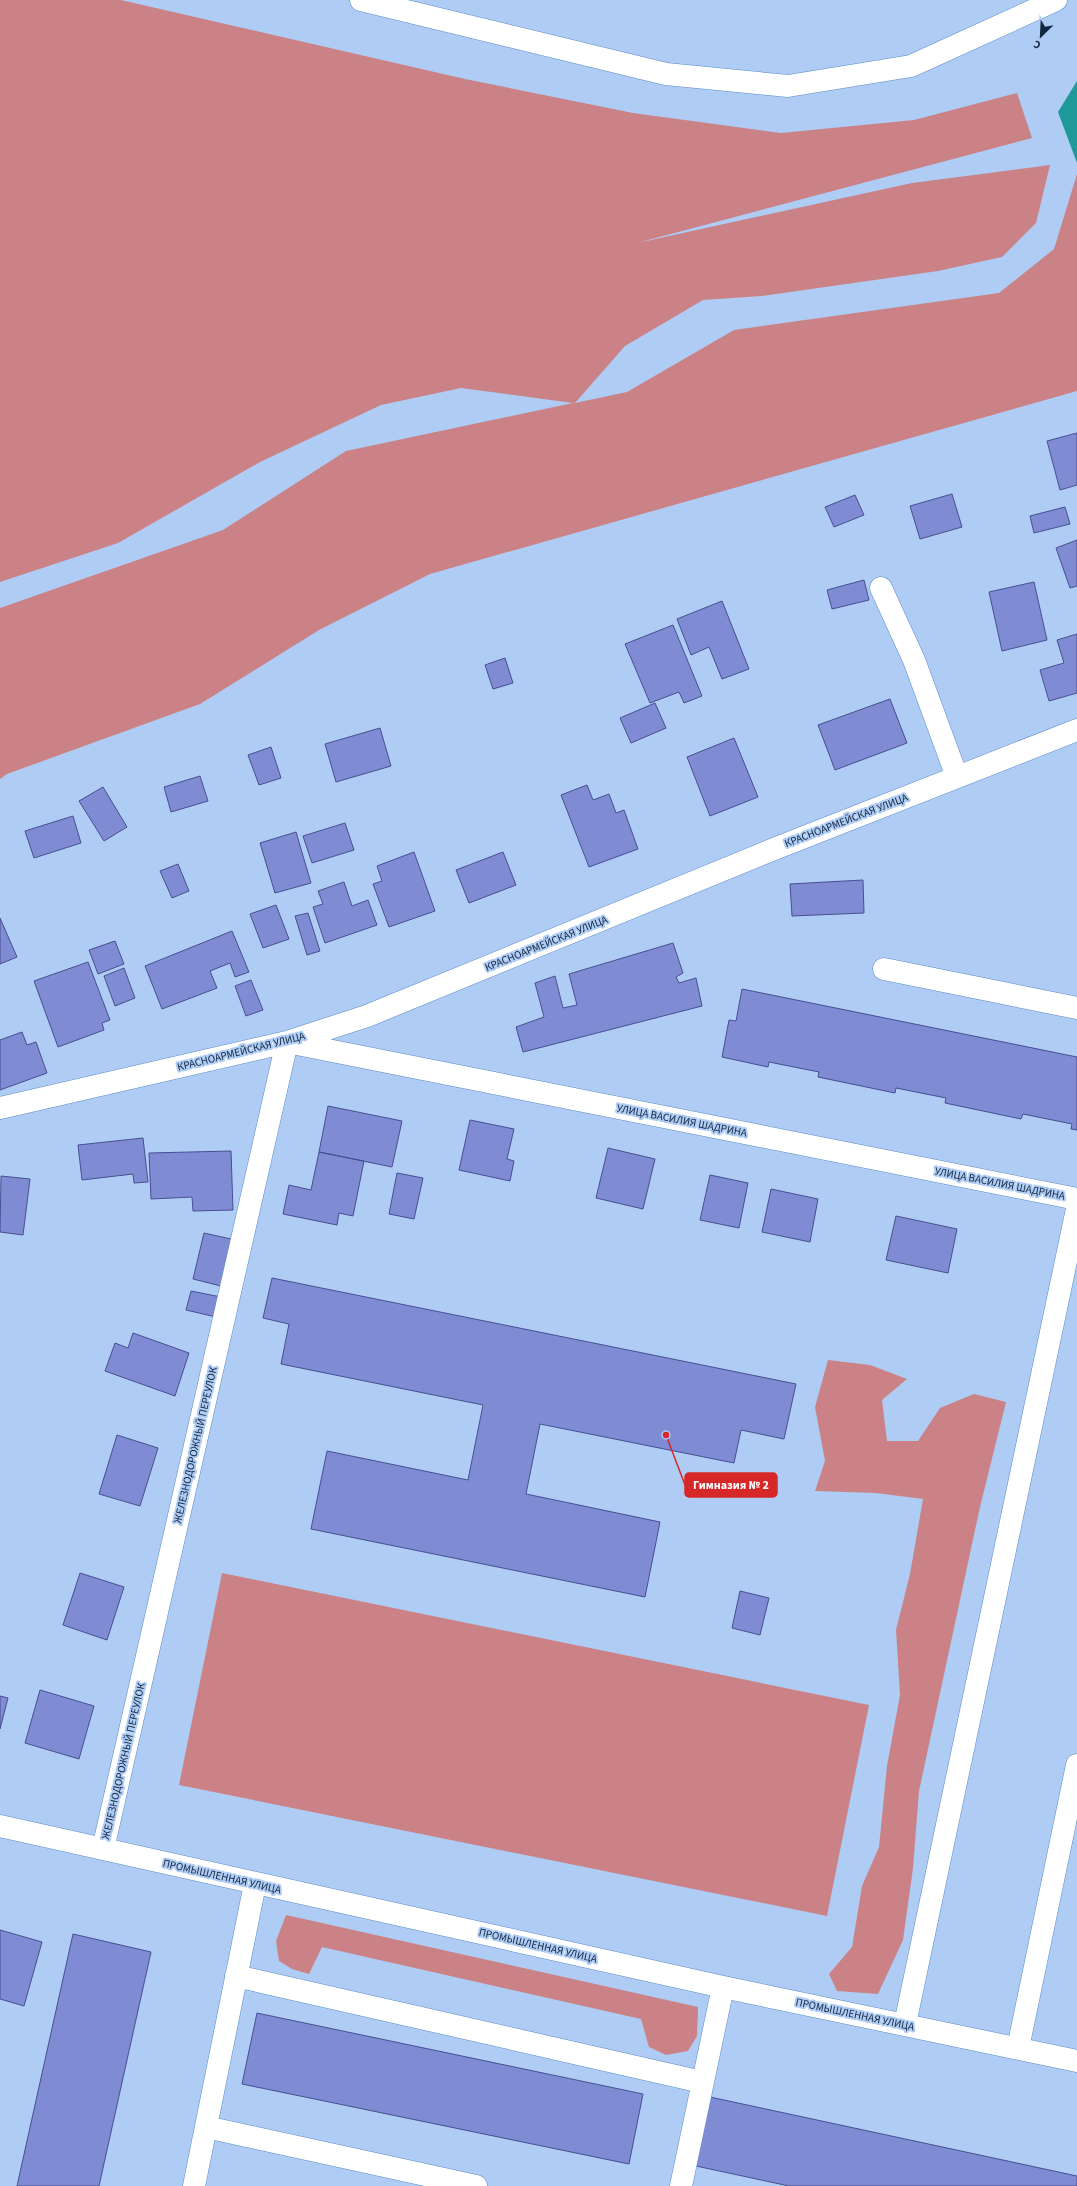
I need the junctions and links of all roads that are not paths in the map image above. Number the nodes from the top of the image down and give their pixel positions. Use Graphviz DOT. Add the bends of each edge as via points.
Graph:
graph roads {
  1 [pos="361,0"];
  2 [pos="1056,0"];
  3 [pos="880,588"];
  4 [pos="1077,730"];
  5 [pos="957,777"];
  6 [pos="884,969"];
  7 [pos="1077,1008"];
  8 [pos="287,1042"];
  9 [pos="0,1108"];
  10 [pos="1077,1198"];
  11 [pos="1077,1209"];
  12 [pos="1077,1765"];
  13 [pos="0,1826"];
  14 [pos="103,1849"];
  15 [pos="255,1884"];
  16 [pos="236,1976"];
  17 [pos="723,1987"];
  18 [pos="905,2024"];
  19 [pos="1018,2048"];
  20 [pos="1077,2061"];
  21 [pos="702,2082"];
  22 [pos="206,2127"];
  23 [pos="194,2186"];
  24 [pos="476,2186"];
  25 [pos="680,2186"];
  1 -- 2 [label="street" via="666,74 788,86 911,66"];
  3 -- 5 [label="street" via="914,660"];
  4 -- 5 [label="street, КРАСНОАРМЕЙСКАЯ УЛИЦА"];
  5 -- 8 [label="street, КРАСНОАРМЕЙСКАЯ УЛИЦА" via="367,1016"];
  6 -- 7 [label="street"];
  8 -- 9 [label="street, КРАСНОАРМЕЙСКАЯ УЛИЦА"];
  8 -- 10 [label="street, УЛИЦА ВАСИЛИЯ ШАДРИНА"];
  8 -- 14 [label="street, ЖЕЛЕЗНОДОРОЖНЫЙ ПЕРЕУЛОК"];
  11 -- 18 [label="street"];
  12 -- 19 [label="street"];
  13 -- 14 [label="street, ПРОМЫШЛЕННАЯ УЛИЦА"];
  14 -- 15 [label="street, ПРОМЫШЛЕННАЯ УЛИЦА"];
  15 -- 16 [label="street"];
  15 -- 17 [label="street, ПРОМЫШЛЕННАЯ УЛИЦА"];
  16 -- 21 [label="street"];
  16 -- 22 [label="street"];
  17 -- 18 [label="street, ПРОМЫШЛЕННАЯ УЛИЦА"];
  17 -- 21 [label="street"];
  18 -- 19 [label="street, ПРОМЫШЛЕННАЯ УЛИЦА"];
  19 -- 20 [label="street, ПРОМЫШЛЕННАЯ УЛИЦА"];
  21 -- 25 [label="street"];
  22 -- 23 [label="street"];
  22 -- 24 [label="street"];
}
